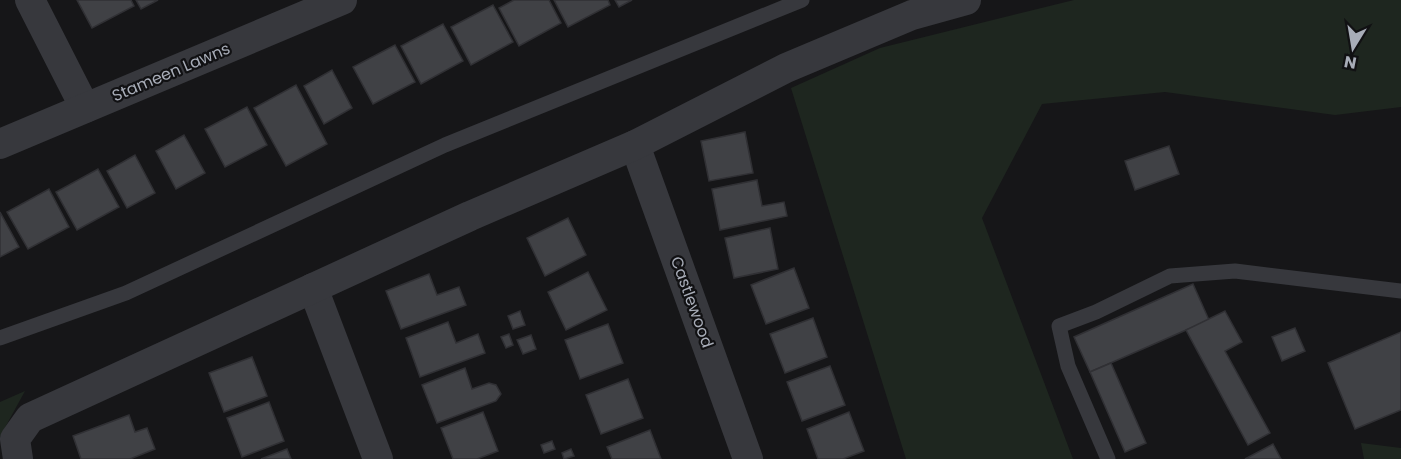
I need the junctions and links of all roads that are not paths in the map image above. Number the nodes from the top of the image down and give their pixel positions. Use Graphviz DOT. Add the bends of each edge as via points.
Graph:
graph roads {
  1 [pos="30,0"];
  2 [pos="342,0"];
  3 [pos="802,0"];
  4 [pos="966,0"];
  5 [pos="85,108"];
  6 [pos="0,144"];
  7 [pos="635,145"];
  8 [pos="313,288"];
  9 [pos="1401,291"];
  10 [pos="0,338"];
  11 [pos="17,449"];
  12 [pos="378,459"];
  13 [pos="748,459"];
  14 [pos="1108,459"];
  1 -- 5 [label="street"];
  2 -- 5 [label="street, Stameen Lawns"];
  3 -- 10 [label="lane" via="445,145 126,293"];
  4 -- 7 [label="street" via="912,15 786,68"];
  5 -- 6 [label="street, Stameen Lawns"];
  7 -- 8 [label="street"];
  7 -- 13 [label="street, Castlewood"];
  8 -- 11 [label="street" via="30,418"];
  8 -- 12 [label="street"];
  9 -- 14 [label="lane" via="1236,271 1170,276 1059,326 1068,366"];
}
